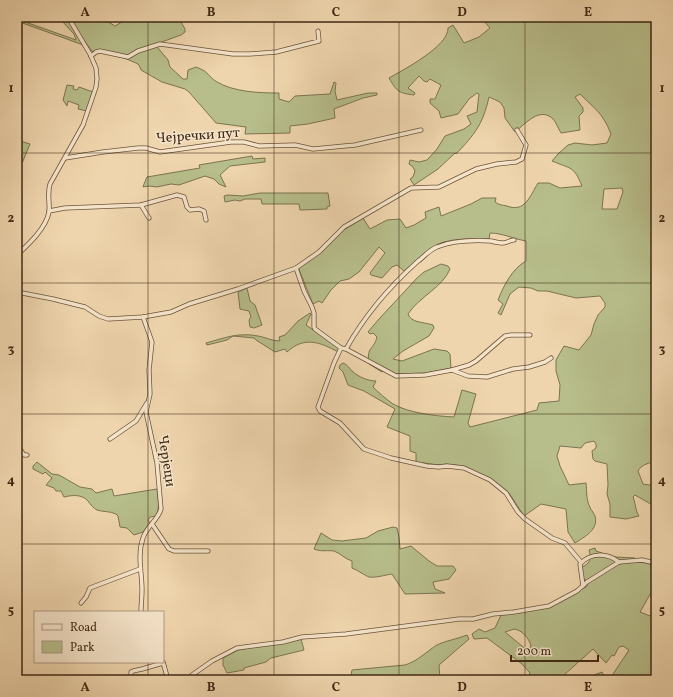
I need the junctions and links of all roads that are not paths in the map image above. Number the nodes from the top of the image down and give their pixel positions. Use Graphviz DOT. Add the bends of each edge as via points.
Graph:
graph roads {
  1 [pos="68,17"];
  2 [pos="318,31"];
  3 [pos="91,56"];
  4 [pos="420,130"];
  5 [pos="517,130"];
  6 [pos="65,158"];
  7 [pos="141,205"];
  8 [pos="49,211"];
  9 [pos="149,218"];
  10 [pos="206,220"];
  11 [pos="514,240"];
  12 [pos="17,255"];
  13 [pos="296,268"];
  14 [pos="17,292"];
  15 [pos="143,317"];
  16 [pos="530,335"];
  17 [pos="341,348"];
  18 [pos="346,350"];
  19 [pos="550,358"];
  20 [pos="452,370"];
  21 [pos="150,399"];
  22 [pos="110,439"];
  23 [pos="17,446"];
  24 [pos="27,455"];
  25 [pos="152,524"];
  26 [pos="208,551"];
  27 [pos="581,562"];
  28 [pos="619,562"];
  29 [pos="656,568"];
  30 [pos="140,569"];
  31 [pos="582,578"];
  32 [pos="587,582"];
  33 [pos="583,586"];
  34 [pos="81,603"];
  35 [pos="141,611"];
  36 [pos="160,663"];
  37 [pos="163,663"];
  38 [pos="131,680"];
  39 [pos="168,680"];
  40 [pos="185,680"];
  1 -- 3 [label="street"];
  2 -- 3 [label="street" via="319,41 265,53 233,54 160,44 128,57 100,51"];
  3 -- 6 [label="street" via="97,72 96,86 83,125"];
  4 -- 6 [label="street, Чејречки пут" via="356,145 313,149 296,145 259,146 231,142 160,152 138,148"];
  5 -- 13 [label="street" via="526,145 523,157 519,161 476,169 439,187 411,188 344,228 319,252"];
  6 -- 8 [label="street" via="48,190"];
  7 -- 8 [label="street"];
  7 -- 9 [label="street"];
  7 -- 10 [label="street" via="181,195 190,210 204,211"];
  8 -- 12 [label="street" via="41,228"];
  11 -- 18 [label="street" via="504,243 464,240 432,249 398,279 373,308"];
  13 -- 15 [label="street" via="171,312"];
  13 -- 17 [label="street" via="314,313 315,329"];
  14 -- 15 [label="street" via="85,307 102,318"];
  15 -- 21 [label="street, Черјеци" via="152,342 149,370"];
  16 -- 20 [label="street" via="505,336 469,365"];
  17 -- 18 [label="street"];
  17 -- 27 [label="street" via="319,402 320,411 340,423 364,449 427,466 464,468 490,480 506,493 525,519 552,538 565,543"];
  18 -- 20 [label="street" via="396,376"];
  19 -- 20 [label="street" via="529,367 512,368 486,377 468,376"];
  21 -- 22 [label="street" via="136,420"];
  21 -- 25 [label="street, Черјеци" via="146,416 157,463 161,509"];
  23 -- 24 [label="street" via="24,455"];
  25 -- 26 [label="street" via="169,549"];
  25 -- 30 [label="street, Черјеци" via="142,543"];
  27 -- 28 [label="street" via="594,555"];
  27 -- 31 [label="street"];
  28 -- 29 [label="street" via="647,561"];
  28 -- 32 [label="street"];
  30 -- 34 [label="street" via="90,588"];
  30 -- 35 [label="street, Черјеци"];
  31 -- 32 [label="street"];
  31 -- 33 [label="street"];
  32 -- 33 [label="street"];
  33 -- 40 [label="street" via="557,602 541,607 473,619 444,620 340,635 302,637 237,648 212,660"];
  36 -- 38 [label="street" via="131,672"];
  37 -- 39 [label="street"];
}
